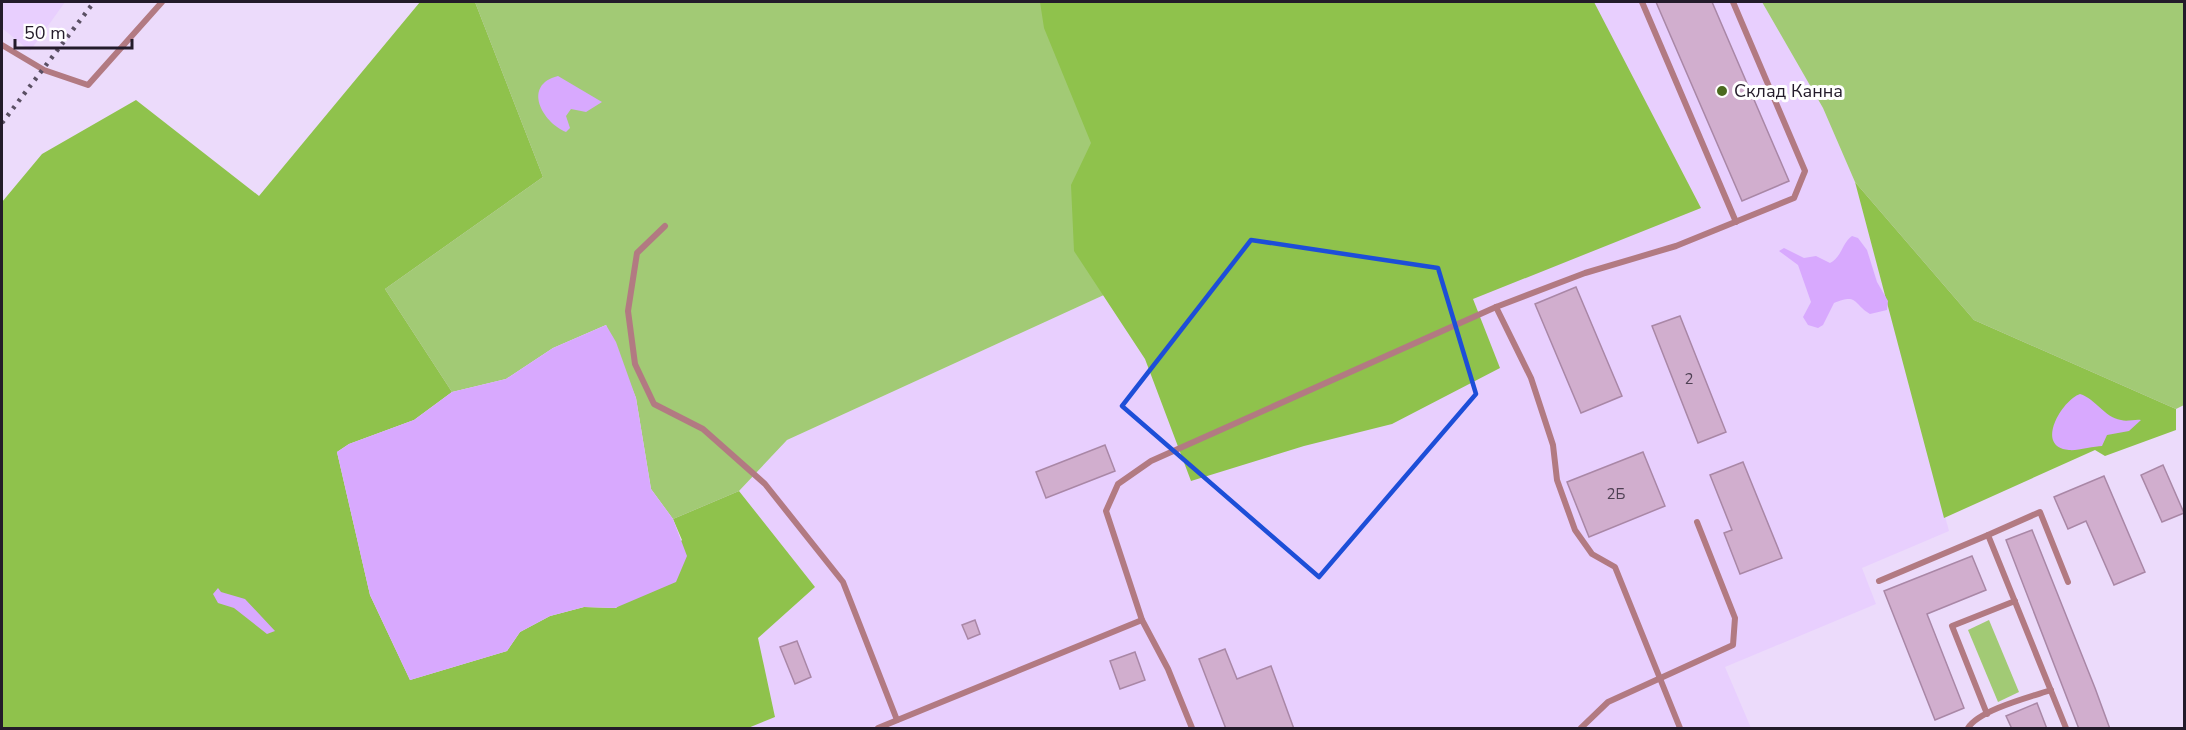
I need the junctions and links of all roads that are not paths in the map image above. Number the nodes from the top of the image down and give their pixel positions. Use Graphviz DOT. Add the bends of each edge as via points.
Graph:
graph roads {
  1 [pos="162,2"];
  2 [pos="1642,2"];
  3 [pos="1733,2"];
  4 [pos="2,45"];
  5 [pos="1736,222"];
  6 [pos="664,226"];
  7 [pos="1496,308"];
  8 [pos="1697,522"];
  9 [pos="1988,535"];
  10 [pos="1879,582"];
  11 [pos="2068,582"];
  12 [pos="2015,601"];
  13 [pos="1142,620"];
  14 [pos="1660,680"];
  15 [pos="2051,690"];
  16 [pos="1987,714"];
  17 [pos="897,720"];
  18 [pos="878,729"];
  19 [pos="1192,729"];
  20 [pos="1581,729"];
  21 [pos="1680,729"];
  22 [pos="1968,729"];
  23 [pos="2066,729"];
  1 -- 4 [label="lane" via="88,85 44,70"];
  2 -- 5 [label="lane"];
  3 -- 5 [label="lane" via="1805,171 1794,198"];
  5 -- 7 [label="lane"];
  6 -- 17 [label="lane" via="637,253 628,311 635,364 654,404 703,429 765,484 843,582"];
  7 -- 13 [label="lane" via="1151,461 1118,484 1106,511"];
  7 -- 14 [label="lane" via="1531,378 1553,445 1557,480 1575,530 1592,554 1615,567"];
  8 -- 14 [label="lane" via="1735,618 1734,645"];
  9 -- 10 [label="lane"];
  9 -- 11 [label="lane" via="2040,512"];
  9 -- 12 [label="lane"];
  12 -- 15 [label="lane"];
  12 -- 16 [label="lane" via="1952,626"];
  13 -- 17 [label="lane"];
  13 -- 19 [label="lane" via="1168,669"];
  14 -- 20 [label="lane" via="1608,702"];
  14 -- 21 [label="lane"];
  15 -- 16 [label="lane"];
  15 -- 23 [label="lane"];
  16 -- 22 [label="lane" via="1971,722"];
  17 -- 18 [label="lane"];
}
